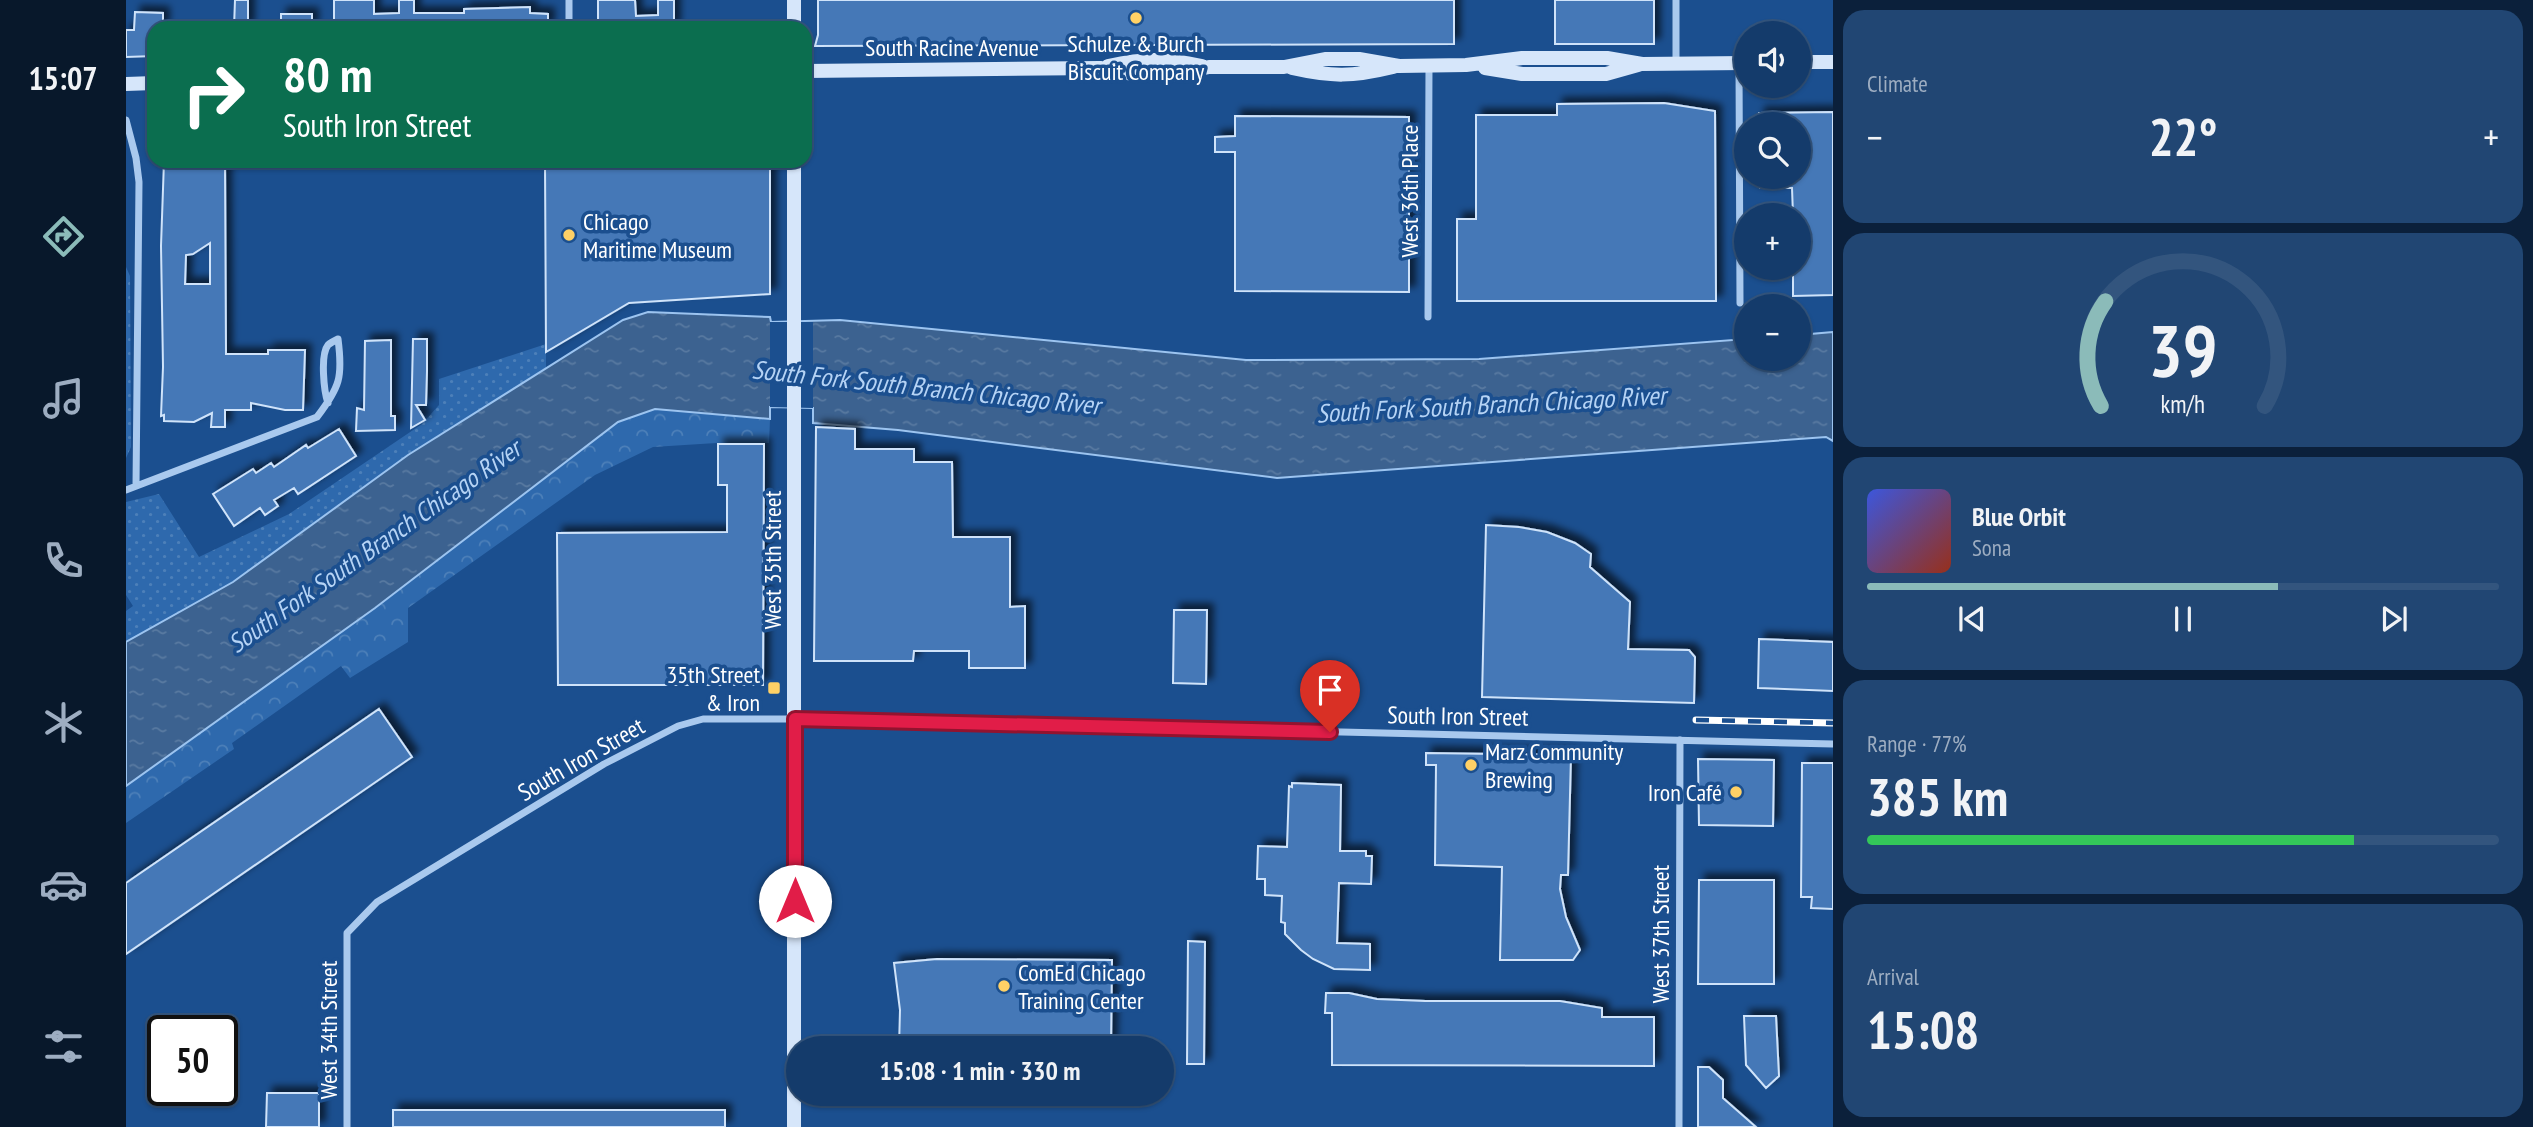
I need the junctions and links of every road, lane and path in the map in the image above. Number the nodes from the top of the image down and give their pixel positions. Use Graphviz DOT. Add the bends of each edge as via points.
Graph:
graph roads {
  1 [pos="569,0"];
  2 [pos="794,0"];
  3 [pos="1676,0"];
  4 [pos="569,21"];
  5 [pos="794,21"];
  6 [pos="1811,62"];
  7 [pos="1833,62"];
  8 [pos="1676,63"];
  9 [pos="1734,63"];
  10 [pos="1429,66"];
  11 [pos="812,71"];
  12 [pos="147,83"];
  13 [pos="126,84"];
  14 [pos="1743,98"];
  15 [pos="126,120"];
  16 [pos="126,158"];
  17 [pos="136,158"];
  18 [pos="794,168"];
  19 [pos="126,252"];
  20 [pos="138,252"];
  21 [pos="1740,294"];
  22 [pos="1428,317"];
  23 [pos="328,403"];
  24 [pos="136,486"];
  25 [pos="126,490"];
  26 [pos="795,719"];
  27 [pos="1680,740"];
  28 [pos="1833,744"];
  29 [pos="347,933"];
  30 [pos="347,1127"];
  31 [pos="794,1127"];
  32 [pos="1679,1127"];
  1 -- 4 [label="street"];
  2 -- 5 [label="street"];
  3 -- 8 [label="street"];
  6 -- 7 [label="street"];
  8 -- 9 [label="street, South Racine Avenue"];
  8 -- 10 [label="street, South Racine Avenue" via="1642,64 1606,75"];
  10 -- 11 [label="street, South Racine Avenue" via="1326,75 1284,67 1209,67 1172,59 1139,59 1100,68"];
  10 -- 22 [label="street, West 36th Place"];
  12 -- 13 [label="street"];
  14 -- 21 [label="street"];
  15 -- 17 [label="street"];
  16 -- 17 [label="street"];
  17 -- 20 [label="street"];
  18 -- 26 [label="street, West 35th Street"];
  19 -- 20 [label="street"];
  20 -- 24 [label="street"];
  23 -- 23 [label="street" via="338,386 338,339 325,351 323,389"];
  23 -- 24 [label="street" via="317,417"];
  24 -- 25 [label="street"];
  26 -- 27 [label="street, South Iron Street"];
  26 -- 29 [label="street, South Iron Street" via="703,719 678,726 604,764 377,902"];
  26 -- 31 [label="street, West 35th Street"];
  27 -- 28 [label="street, South Iron Street"];
  27 -- 32 [label="street, West 37th Street"];
  29 -- 30 [label="street, West 34th Street"];
}
